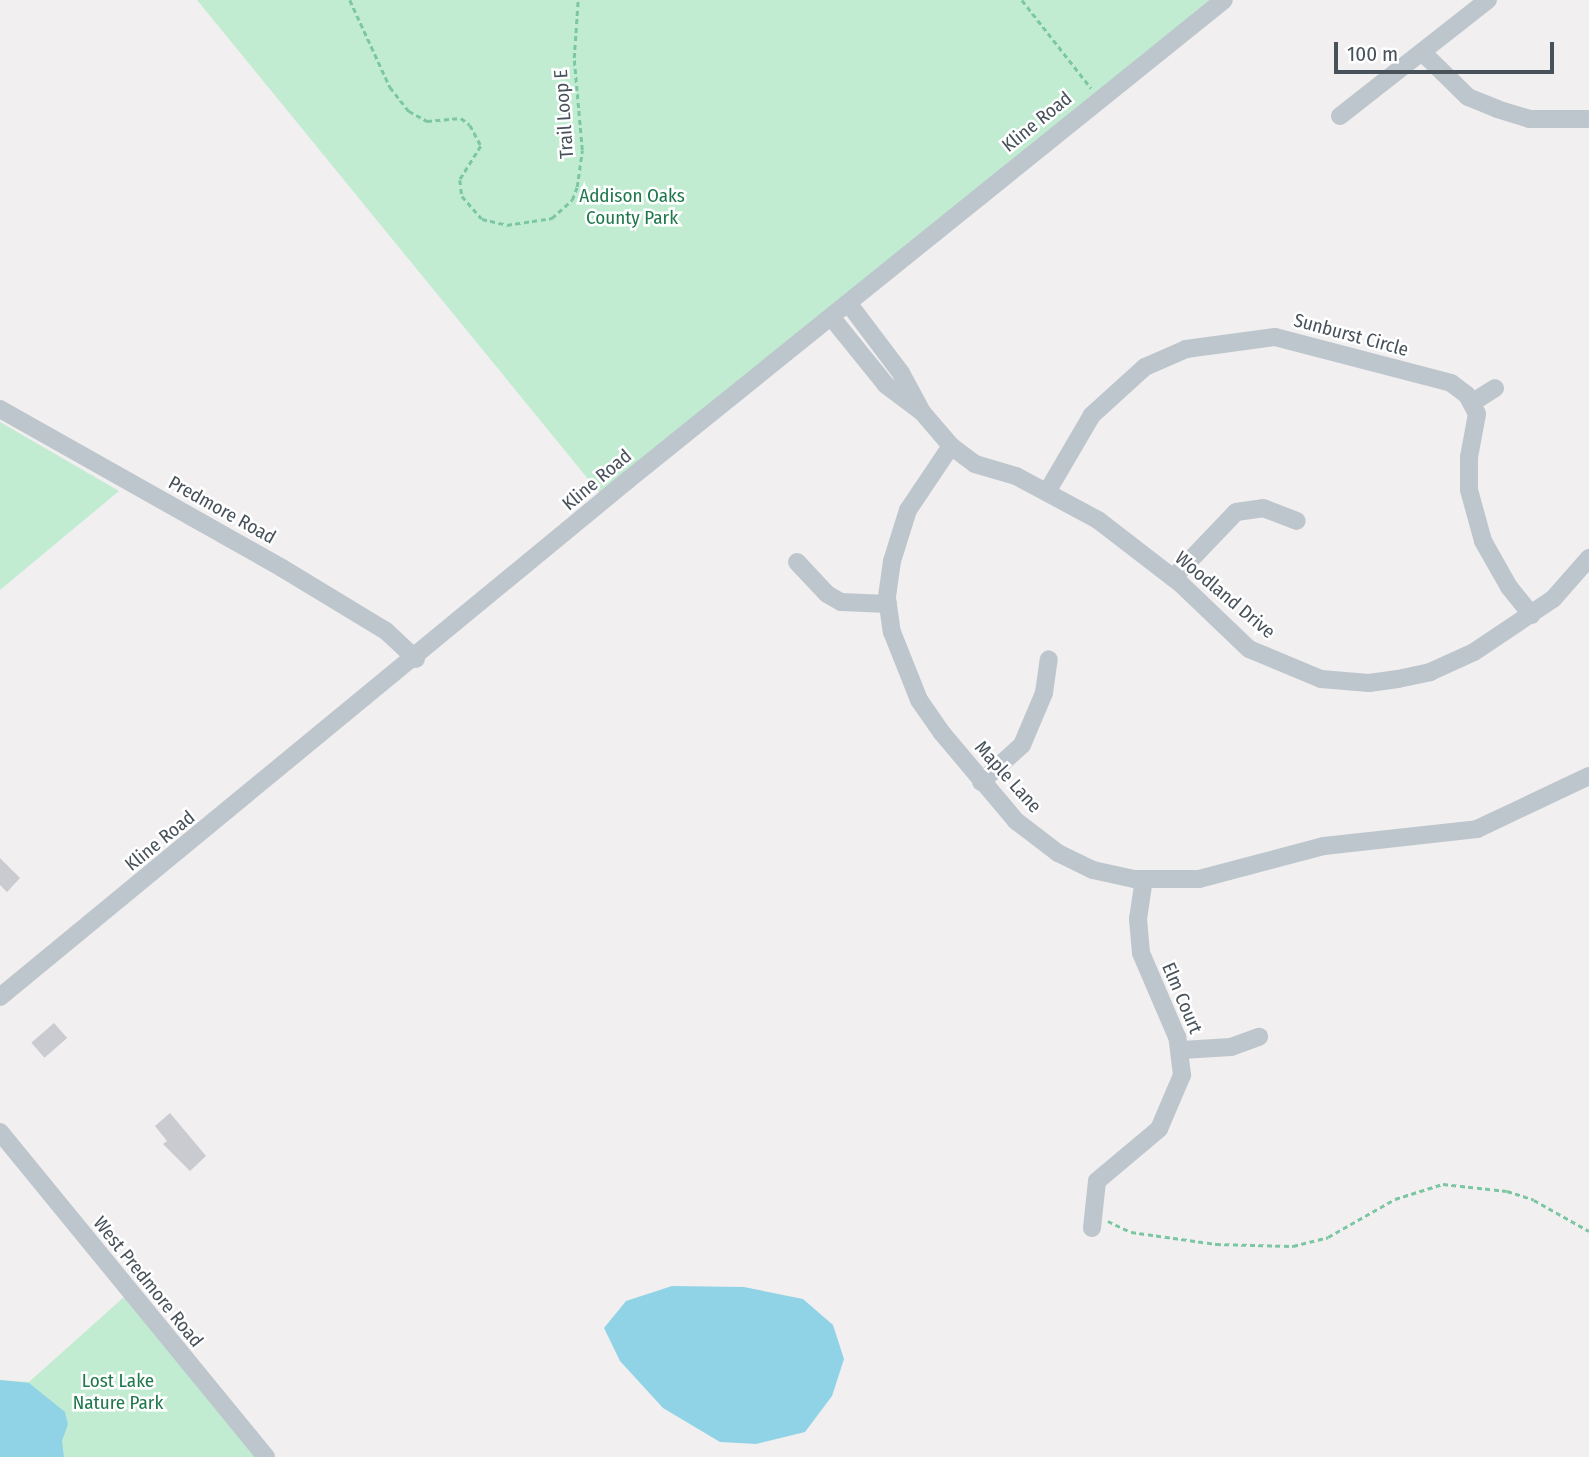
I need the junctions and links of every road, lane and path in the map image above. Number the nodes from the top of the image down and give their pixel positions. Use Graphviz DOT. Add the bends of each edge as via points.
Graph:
graph roads {
  1 [pos="349,0"];
  2 [pos="578,0"];
  3 [pos="1022,0"];
  4 [pos="1224,0"];
  5 [pos="1488,0"];
  6 [pos="1422,52"];
  7 [pos="1101,99"];
  8 [pos="1340,116"];
  9 [pos="1589,119"];
  10 [pos="849,304"];
  11 [pos="832,318"];
  12 [pos="1495,388"];
  13 [pos="1473,402"];
  14 [pos="0,409"];
  15 [pos="922,412"];
  16 [pos="951,446"];
  17 [pos="1047,492"];
  18 [pos="1297,520"];
  19 [pos="1589,558"];
  20 [pos="797,562"];
  21 [pos="1172,578"];
  22 [pos="888,604"];
  23 [pos="1532,615"];
  24 [pos="416,659"];
  25 [pos="1049,659"];
  26 [pos="1589,776"];
  27 [pos="981,782"];
  28 [pos="1144,879"];
  29 [pos="0,997"];
  30 [pos="1259,1037"];
  31 [pos="1182,1050"];
  32 [pos="0,1132"];
  33 [pos="1092,1221"];
  34 [pos="1589,1231"];
  35 [pos="266,1457"];
  1 -- 2 [label="path, Trail Loop E" via="390,87 409,111 427,121 461,118 470,125 481,146 460,180 462,196 482,219 507,225 552,218 572,200 579,180 582,133 574,58"];
  3 -- 7 [label="path"];
  4 -- 7 [label="street, Kline Road"];
  5 -- 6 [label="street"];
  6 -- 8 [label="street"];
  6 -- 9 [label="street" via="1468,97 1497,109 1530,119"];
  7 -- 10 [label="street, Kline Road"];
  10 -- 11 [label="street, Kline Road"];
  10 -- 15 [label="street, Woodland Drive" via="901,373"];
  11 -- 15 [label="street, Woodland Drive" via="886,385"];
  11 -- 24 [label="street, Kline Road" via="628,480"];
  12 -- 13 [label="street"];
  13 -- 17 [label="street, Sunburst Circle" via="1451,383 1275,337 1186,349 1145,367 1092,415"];
  13 -- 23 [label="street" via="1477,414 1469,490 1475,516 1491,560"];
  14 -- 24 [label="street, Predmore Road" via="305,582 386,631"];
  15 -- 16 [label="street, Woodland Drive"];
  16 -- 17 [label="street, Woodland Drive" via="975,464"];
  16 -- 22 [label="street, Maple Lane" via="908,510 892,561"];
  17 -- 21 [label="street, Woodland Drive" via="1098,520"];
  18 -- 21 [label="street" via="1263,508 1236,512"];
  19 -- 23 [label="street, Woodland Drive" via="1553,599"];
  20 -- 22 [label="street" via="841,602"];
  21 -- 23 [label="street, Woodland Drive" via="1249,649 1321,679 1369,683 1430,672 1474,652"];
  22 -- 27 [label="street, Maple Lane" via="892,632 919,700"];
  24 -- 29 [label="street, Kline Road"];
  25 -- 27 [label="street" via="1044,693 1022,745"];
  26 -- 28 [label="street, Maple Lane" via="1477,829 1324,846 1199,879"];
  27 -- 28 [label="street, Maple Lane" via="1016,821 1058,853 1093,870"];
  28 -- 31 [label="street, Elm Court" via="1138,919 1141,953"];
  30 -- 31 [label="street, Elm Court" via="1231,1047"];
  31 -- 33 [label="street, Elm Court" via="1182,1075 1168,1112 1159,1129 1097,1181"];
  32 -- 35 [label="street, West Predmore Road"];
  33 -- 34 [label="path" via="1131,1232 1216,1244 1293,1246 1328,1237 1395,1199 1443,1184 1507,1191 1534,1200"];
}
